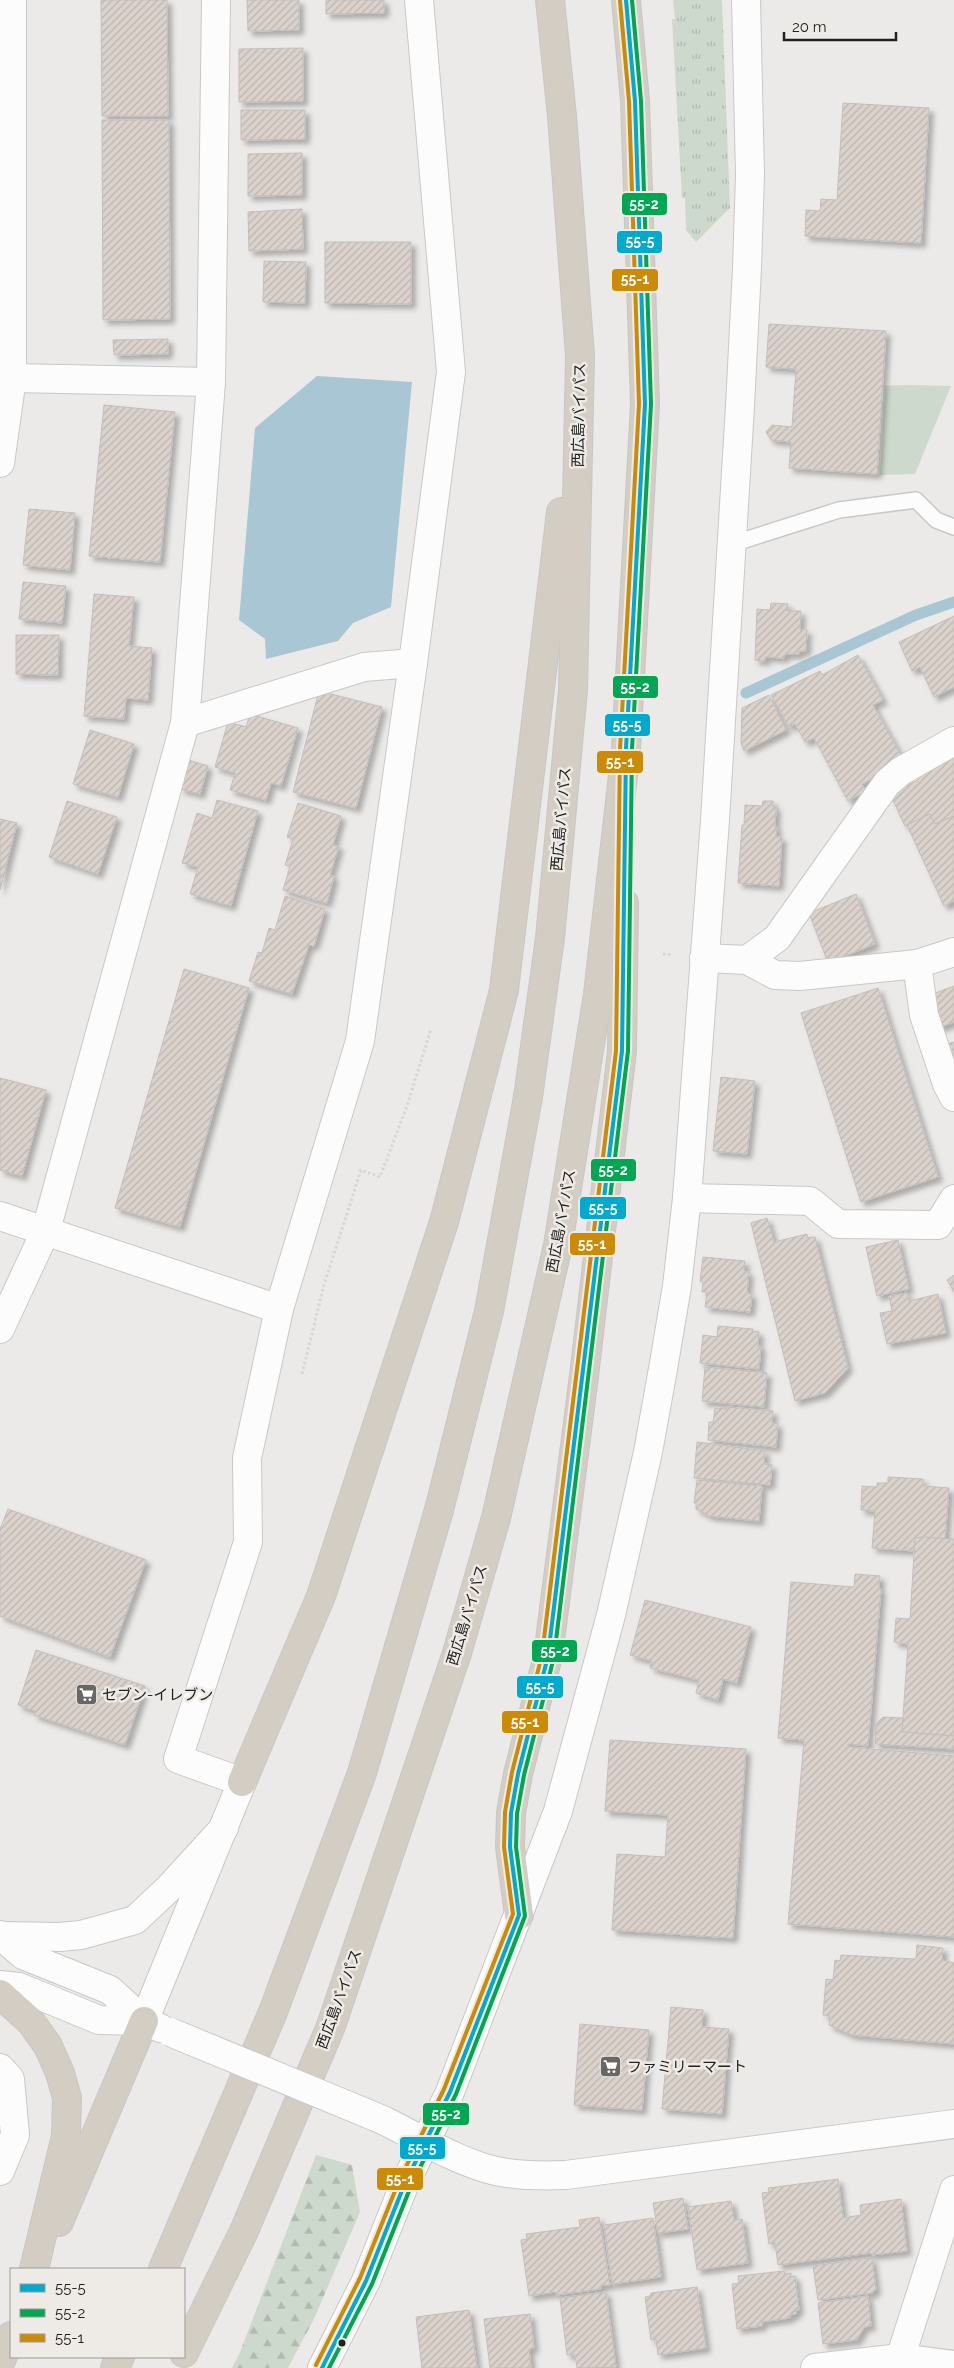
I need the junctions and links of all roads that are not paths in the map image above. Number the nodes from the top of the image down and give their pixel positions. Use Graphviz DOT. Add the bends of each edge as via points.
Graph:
graph roads {
  1 [pos="12,0"];
  2 [pos="216,0"];
  3 [pos="419,0"];
  4 [pos="550,0"];
  5 [pos="626,0"];
  6 [pos="746,0"];
  7 [pos="580,356"];
  8 [pos="12,378"];
  9 [pos="211,382"];
  10 [pos="0,463"];
  11 [pos="954,527"];
  12 [pos="732,544"];
  13 [pos="413,664"];
  14 [pos="185,723"];
  15 [pos="954,741"];
  16 [pos="626,749"];
  17 [pos="954,952"];
  18 [pos="704,958"];
  19 [pos="747,960"];
  20 [pos="917,964"];
  21 [pos="954,1097"];
  22 [pos="687,1198"];
  23 [pos="954,1198"];
  24 [pos="0,1216"];
  25 [pos="46,1230"];
  26 [pos="279,1309"];
  27 [pos="0,1329"];
  28 [pos="242,1782"];
  29 [pos="224,1828"];
  30 [pos="519,1915"];
  31 [pos="2,1935"];
  32 [pos="0,1985"];
  33 [pos="0,1994"];
  34 [pos="144,2021"];
  35 [pos="0,2068"];
  36 [pos="954,2124"];
  37 [pos="426,2141"];
  38 [pos="0,2171"];
  39 [pos="954,2190"];
  40 [pos="34,2268"];
  41 [pos="39,2268"];
  42 [pos="162,2268"];
  43 [pos="10,2338"];
  44 [pos="185,2351"];
  45 [pos="0,2363"];
  46 [pos="898,2363"];
  47 [pos="954,2365"];
  48 [pos="322,2368"];
  49 [pos="815,2368"];
  1 -- 8 [label="street"];
  2 -- 9 [label="street"];
  3 -- 13 [label="street" via="451,372"];
  4 -- 7 [label="highway, 西広島バイパス"];
  5 -- 16 [label="highway, 西広島バイパス" via="635,102 644,404"];
  6 -- 12 [label="street" via="750,166 748,268"];
  7 -- 28 [label="highway" via="504,990 444,1222 327,1578"];
  7 -- 42 [label="highway, 西広島バイパス" via="573,690 553,908 528,1097 489,1311 439,1510 362,1773 273,2012"];
  8 -- 9 [label="street"];
  8 -- 10 [label="street"];
  9 -- 14 [label="street"];
  11 -- 12 [label="lane" via="936,520 916,500 839,510"];
  12 -- 18 [label="street"];
  13 -- 14 [label="street" via="364,667"];
  13 -- 26 [label="street" via="360,1041"];
  14 -- 25 [label="street"];
  15 -- 19 [label="street" via="887,783 777,938"];
  16 -- 30 [label="highway" via="622,1051 548,1656 518,1774 512,1813 510,1847"];
  16 -- 44 [label="highway, 西広島バイパス" via="598,994 558,1246 496,1518 457,1653 331,2026 244,2231"];
  17 -- 20 [label="street"];
  18 -- 19 [label="street"];
  18 -- 22 [label="street"];
  19 -- 20 [label="street" via="775,975 800,976"];
  20 -- 21 [label="street" via="924,1015"];
  22 -- 23 [label="street" via="810,1201 838,1224 938,1225"];
  22 -- 30 [label="street" via="663,1369 621,1570 558,1811"];
  24 -- 25 [label="street"];
  25 -- 26 [label="street"];
  25 -- 27 [label="street"];
  26 -- 28 [label="street" via="247,1458 248,1542 178,1759"];
  28 -- 29 [label="street"];
  29 -- 31 [label="street" via="135,1920 80,1935"];
  29 -- 34 [label="street"];
  30 -- 37 [label="street" via="450,2092"];
  31 -- 34 [label="street" via="23,1955 110,1990"];
  32 -- 34 [label="street" via="19,1987 99,2020"];
  33 -- 40 [label="highway" via="31,2022 48,2046 67,2098 66,2136"];
  34 -- 37 [label="street, bridge"];
  34 -- 41 [label="highway"];
  35 -- 38 [label="street" via="10,2079 15,2135"];
  36 -- 37 [label="street" via="541,2176 490,2169"];
  37 -- 48 [label="street" via="405,2183 366,2281"];
  39 -- 46 [label="street"];
  43 -- 45 [label="highway"];
  46 -- 47 [label="street"];
  46 -- 49 [label="street"];
}
